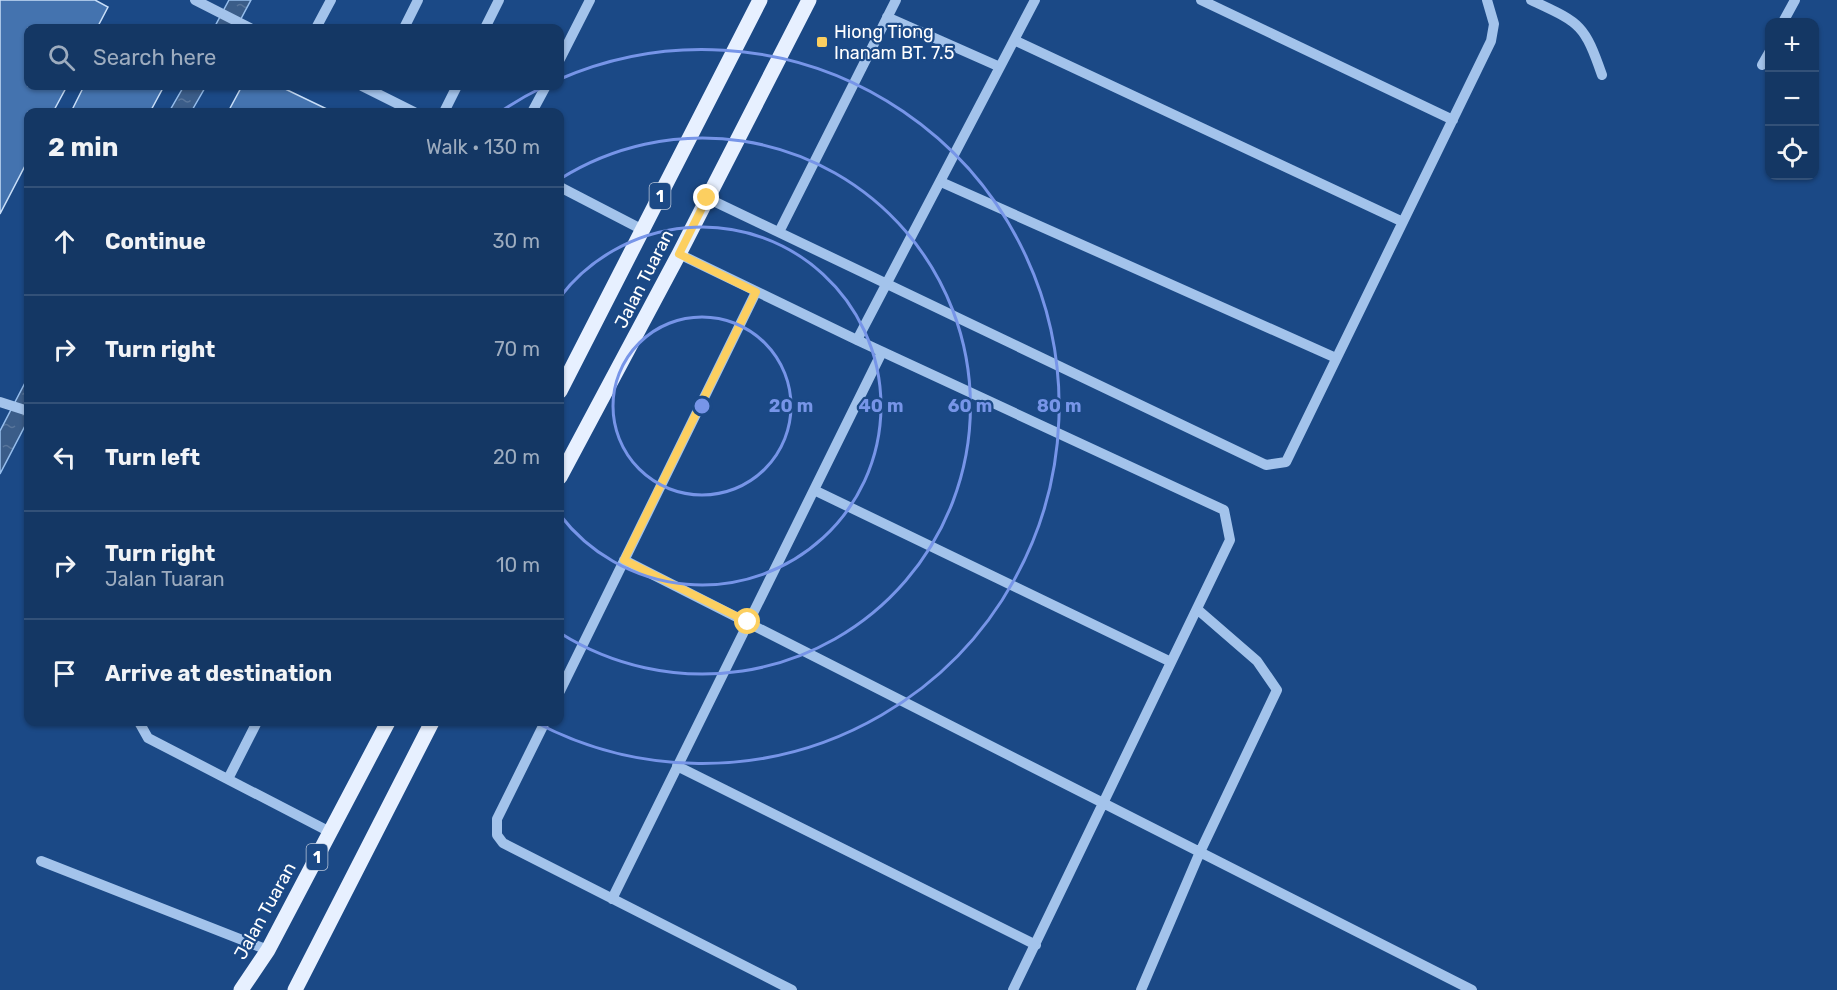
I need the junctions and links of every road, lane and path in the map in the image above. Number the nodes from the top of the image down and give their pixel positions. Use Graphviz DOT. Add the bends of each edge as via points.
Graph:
graph roads {
  1 [pos="195,0"];
  2 [pos="331,0"];
  3 [pos="418,0"];
  4 [pos="499,0"];
  5 [pos="590,0"];
  6 [pos="760,0"];
  7 [pos="809,0"];
  8 [pos="896,0"];
  9 [pos="1035,0"];
  10 [pos="1201,0"];
  11 [pos="1487,0"];
  12 [pos="1531,0"];
  13 [pos="1795,0"];
  14 [pos="887,17"];
  15 [pos="1785,18"];
  16 [pos="242,24"];
  17 [pos="318,24"];
  18 [pos="406,24"];
  19 [pos="487,24"];
  20 [pos="1014,40"];
  21 [pos="564,51"];
  22 [pos="1765,60"];
  23 [pos="1762,65"];
  24 [pos="1000,67"];
  25 [pos="1602,75"];
  26 [pos="375,90"];
  27 [pos="455,90"];
  28 [pos="544,90"];
  29 [pos="407,108"];
  30 [pos="446,108"];
  31 [pos="534,108"];
  32 [pos="1453,120"];
  33 [pos="941,182"];
  34 [pos="564,189"];
  35 [pos="707,198"];
  36 [pos="1403,222"];
  37 [pos="643,230"];
  38 [pos="779,232"];
  39 [pos="679,254"];
  40 [pos="887,284"];
  41 [pos="756,292"];
  42 [pos="858,340"];
  43 [pos="882,352"];
  44 [pos="1336,358"];
  45 [pos="564,383"];
  46 [pos="0,402"];
  47 [pos="24,410"];
  48 [pos="564,470"];
  49 [pos="814,490"];
  50 [pos="624,560"];
  51 [pos="1197,609"];
  52 [pos="748,622"];
  53 [pos="1171,662"];
  54 [pos="564,683"];
  55 [pos="142,726"];
  56 [pos="255,726"];
  57 [pos="386,726"];
  58 [pos="430,726"];
  59 [pos="543,726"];
  60 [pos="677,766"];
  61 [pos="228,779"];
  62 [pos="1104,803"];
  63 [pos="330,832"];
  64 [pos="1200,852"];
  65 [pos="41,861"];
  66 [pos="612,899"];
  67 [pos="1036,945"];
  68 [pos="268,950"];
  69 [pos="241,990"];
  70 [pos="295,990"];
  71 [pos="792,990"];
  72 [pos="1013,990"];
  73 [pos="1141,990"];
  74 [pos="1472,990"];
  1 -- 16 [label="street"];
  2 -- 17 [label="street"];
  3 -- 18 [label="street"];
  4 -- 19 [label="street"];
  5 -- 21 [label="street"];
  6 -- 37 [label="main road, Jalan Tuaran / 1"];
  7 -- 35 [label="main road, Jalan Tuaran"];
  8 -- 14 [label="street"];
  9 -- 20 [label="street"];
  10 -- 32 [label="street"];
  11 -- 32 [label="street" via="1494,24 1491,41"];
  12 -- 25 [label="street" via="1568,17 1583,30"];
  13 -- 15 [label="street"];
  14 -- 24 [label="street"];
  14 -- 38 [label="street"];
  20 -- 24 [label="street"];
  20 -- 36 [label="street"];
  22 -- 23 [label="street"];
  24 -- 33 [label="street"];
  26 -- 29 [label="street"];
  27 -- 30 [label="street"];
  28 -- 31 [label="street"];
  32 -- 36 [label="street"];
  33 -- 40 [label="street"];
  33 -- 44 [label="street"];
  34 -- 37 [label="street"];
  35 -- 38 [label="street"];
  35 -- 39 [label="main road, Jalan Tuaran"];
  36 -- 44 [label="street"];
  37 -- 45 [label="main road, Jalan Tuaran / 1"];
  38 -- 40 [label="street"];
  39 -- 41 [label="street"];
  39 -- 48 [label="main road, Jalan Tuaran"];
  40 -- 42 [label="street"];
  40 -- 44 [label="street" via="1266,465 1286,462"];
  41 -- 42 [label="street"];
  41 -- 50 [label="street"];
  42 -- 43 [label="street"];
  43 -- 49 [label="street"];
  43 -- 51 [label="street" via="1224,510 1230,540"];
  46 -- 47 [label="street"];
  49 -- 52 [label="street"];
  49 -- 53 [label="street"];
  50 -- 52 [label="street"];
  50 -- 54 [label="street"];
  51 -- 53 [label="street"];
  51 -- 64 [label="street" via="1257,660 1277,690"];
  52 -- 60 [label="street"];
  52 -- 62 [label="street"];
  53 -- 62 [label="street"];
  55 -- 61 [label="street" via="148,738"];
  56 -- 61 [label="street"];
  57 -- 63 [label="main road, Jalan Tuaran / 1"];
  58 -- 70 [label="main road, 1"];
  59 -- 66 [label="street" via="497,819 497,835 503,843"];
  60 -- 66 [label="street"];
  60 -- 67 [label="street"];
  61 -- 63 [label="street"];
  62 -- 64 [label="street"];
  62 -- 67 [label="street"];
  63 -- 68 [label="main road, Jalan Tuaran / 1"];
  64 -- 73 [label="street"];
  64 -- 74 [label="street"];
  65 -- 68 [label="street"];
  66 -- 71 [label="street"];
  67 -- 72 [label="street"];
  68 -- 69 [label="main road, Jalan Tuaran / 1"];
}
